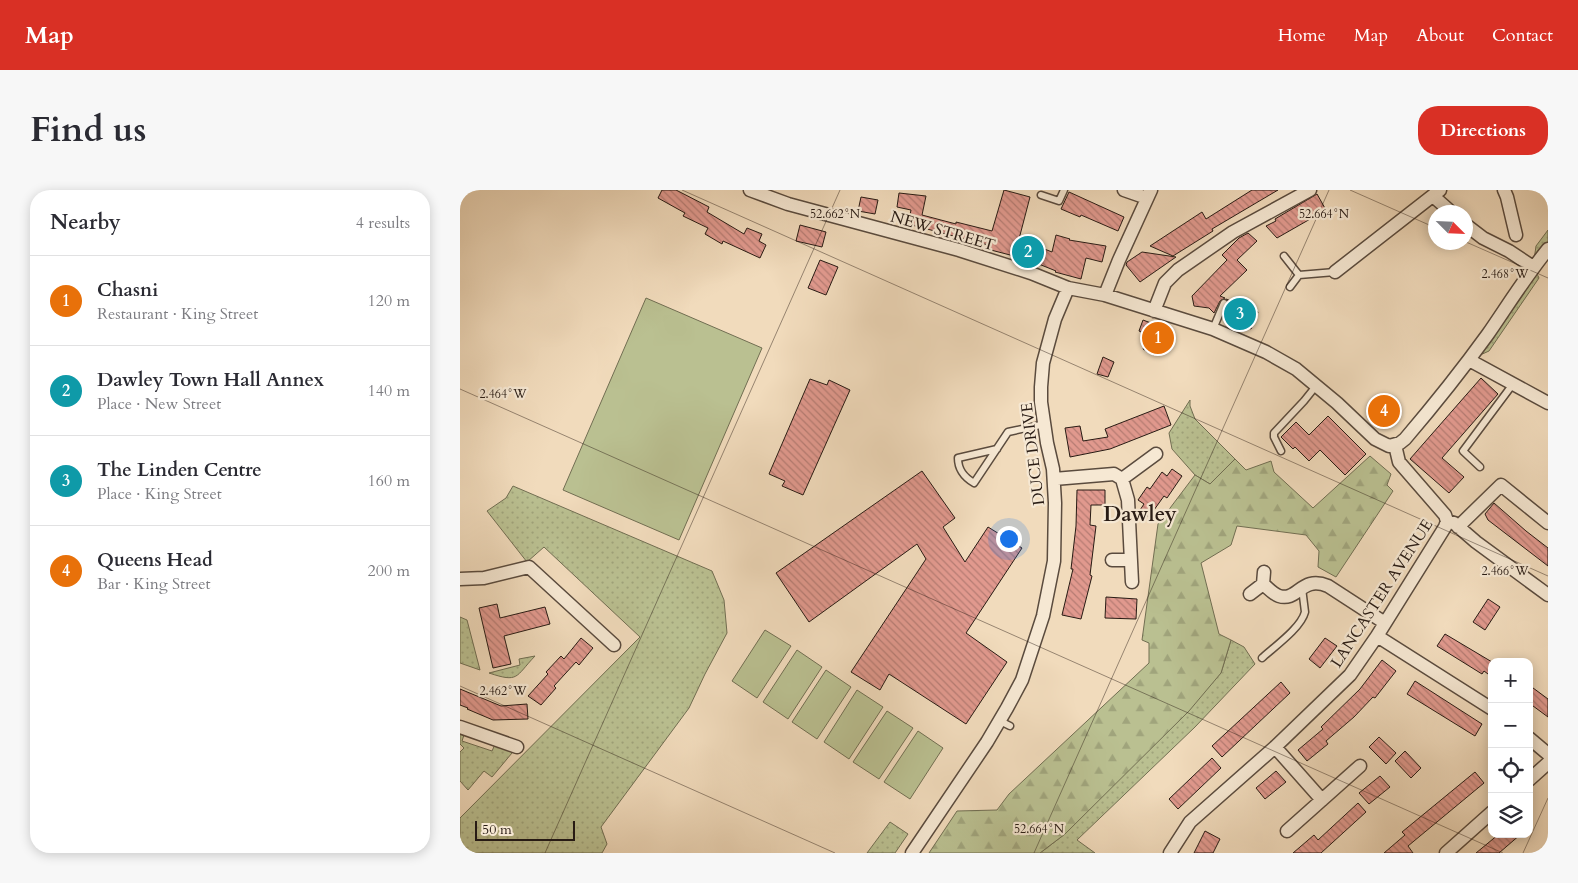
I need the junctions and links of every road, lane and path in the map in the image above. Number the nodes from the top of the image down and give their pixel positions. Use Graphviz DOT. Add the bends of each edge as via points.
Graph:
graph roads {
  1 [pos="1064,190"];
  2 [pos="1124,190"];
  3 [pos="1310,190"];
  4 [pos="1504,190"];
  5 [pos="758,192"];
  6 [pos="1437,193"];
  7 [pos="1149,194"];
  8 [pos="1041,195"];
  9 [pos="1446,205"];
  10 [pos="1473,231"];
  11 [pos="1516,235"];
  12 [pos="1548,249"];
  13 [pos="1284,256"];
  14 [pos="1534,267"];
  15 [pos="1335,272"];
  16 [pos="1299,275"];
  17 [pos="1290,287"];
  18 [pos="1068,288"];
  19 [pos="1105,295"];
  20 [pos="1224,303"];
  21 [pos="1154,310"];
  22 [pos="1213,329"];
  23 [pos="1469,360"];
  24 [pos="1513,384"];
  25 [pos="1316,386"];
  26 [pos="1548,403"];
  27 [pos="1045,424"];
  28 [pos="1400,442"];
  29 [pos="997,449"];
  30 [pos="1281,451"];
  31 [pos="1156,454"];
  32 [pos="1480,467"];
  33 [pos="1054,479"];
  34 [pos="1122,479"];
  35 [pos="1548,522"];
  36 [pos="1453,524"];
  37 [pos="1112,560"];
  38 [pos="1131,560"];
  39 [pos="460,579"];
  40 [pos="1132,582"];
  41 [pos="1302,588"];
  42 [pos="1250,594"];
  43 [pos="1548,595"];
  44 [pos="1385,623"];
  45 [pos="1377,636"];
  46 [pos="614,645"];
  47 [pos="1262,658"];
  48 [pos="1488,705"];
  49 [pos="460,727"];
  50 [pos="1533,741"];
  51 [pos="517,747"];
  52 [pos="1276,747"];
  53 [pos="1548,754"];
  54 [pos="1548,763"];
  55 [pos="1360,766"];
  56 [pos="1533,776"];
  57 [pos="1322,800"];
  58 [pos="1488,816"];
  59 [pos="1287,832"];
  60 [pos="912,853"];
  61 [pos="1170,853"];
  62 [pos="1446,853"];
  1 -- 8 [label="lane" via="1059,202"];
  2 -- 7 [label="street"];
  3 -- 21 [label="street" via="1233,232 1178,270 1165,283"];
  4 -- 11 [label="street"];
  5 -- 18 [label="street, NEW STREET" via="788,204 959,250"];
  6 -- 9 [label="street"];
  6 -- 15 [label="street"];
  7 -- 19 [label="street"];
  10 -- 14 [label="street"];
  12 -- 14 [label="street"];
  13 -- 16 [label="lane"];
  14 -- 23 [label="street"];
  15 -- 16 [label="lane"];
  16 -- 17 [label="lane"];
  18 -- 19 [label="street, NEW STREET"];
  18 -- 27 [label="street, DUCE DRIVE" via="1055,319 1043,363 1041,402"];
  19 -- 21 [label="street, NEW STREET"];
  20 -- 22 [label="lane"];
  21 -- 22 [label="street, NEW STREET"];
  22 -- 25 [label="street, NEW STREET" via="1288,364"];
  23 -- 24 [label="street"];
  23 -- 28 [label="street"];
  24 -- 26 [label="street"];
  24 -- 32 [label="lane" via="1463,452"];
  25 -- 28 [label="street, NEW STREET" via="1375,439 1389,446"];
  25 -- 30 [label="lane" via="1274,433"];
  27 -- 29 [label="lane" via="1008,432"];
  27 -- 33 [label="street, DUCE DRIVE"];
  28 -- 36 [label="street, LANCASTER AVENUE" via="1399,462"];
  29 -- 29 [label="lane" via="974,483 965,478 958,466 958,458"];
  31 -- 34 [label="street"];
  33 -- 34 [label="street" via="1114,474"];
  33 -- 60 [label="street, DUCE DRIVE" via="1054,561 1043,616 1022,680 1005,723"];
  34 -- 38 [label="street" via="1128,500"];
  35 -- 36 [label="street" via="1501,485"];
  36 -- 43 [label="street"];
  36 -- 44 [label="street, LANCASTER AVENUE" via="1445,527"];
  37 -- 38 [label="street"];
  38 -- 40 [label="street"];
  39 -- 46 [label="street" via="484,578 529,567"];
  41 -- 42 [label="street" via="1292,595 1277,595 1264,578"];
  41 -- 44 [label="street" via="1314,582 1328,586"];
  41 -- 47 [label="lane" via="1304,616"];
  44 -- 45 [label="street, LANCASTER AVENUE"];
  45 -- 48 [label="street"];
  45 -- 52 [label="street, LANCASTER AVENUE" via="1350,675"];
  49 -- 51 [label="street"];
  50 -- 53 [label="street"];
  52 -- 57 [label="street"];
  52 -- 61 [label="street, LANCASTER AVENUE" via="1190,822"];
  54 -- 56 [label="street"];
  55 -- 57 [label="street"];
  57 -- 59 [label="street"];
  58 -- 62 [label="street"];
}
